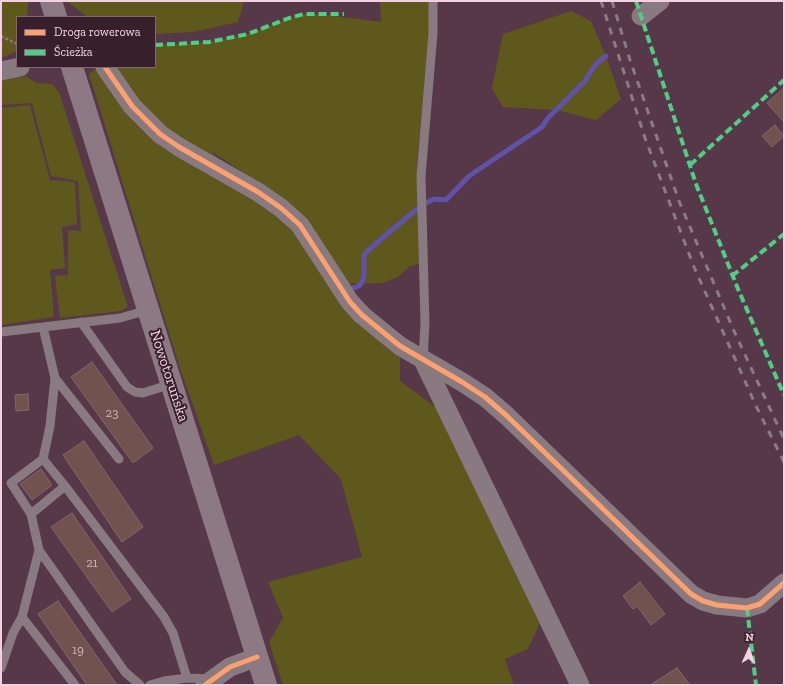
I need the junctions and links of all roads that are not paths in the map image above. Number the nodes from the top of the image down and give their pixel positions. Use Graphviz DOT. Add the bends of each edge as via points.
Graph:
graph roads {
  1 [pos="51,1"];
  2 [pos="433,1"];
  3 [pos="660,1"];
  4 [pos="56,16"];
  5 [pos="640,16"];
  6 [pos="16,68"];
  7 [pos="72,68"];
  8 [pos="106,68"];
  9 [pos="1,71"];
  10 [pos="148,310"];
  11 [pos="81,322"];
  12 [pos="43,327"];
  13 [pos="1,332"];
  14 [pos="423,360"];
  15 [pos="55,378"];
  16 [pos="171,384"];
  17 [pos="43,459"];
  18 [pos="119,459"];
  19 [pos="65,486"];
  20 [pos="31,514"];
  21 [pos="39,550"];
  22 [pos="784,583"];
  23 [pos="22,617"];
  24 [pos="257,657"];
  25 [pos="1,668"];
  26 [pos="187,678"];
  27 [pos="213,683"];
  28 [pos="75,685"];
  29 [pos="140,685"];
  30 [pos="150,685"];
  31 [pos="266,685"];
  32 [pos="580,685"];
  1 -- 4 [label="main road"];
  2 -- 14 [label="lane" via="433,33 421,176 425,323"];
  3 -- 5 [label="street"];
  6 -- 9 [label="street"];
  7 -- 10 [label="main road, Nowotoruńska"];
  8 -- 14 [label="street" via="132,106 160,134 258,192 300,225 354,307 400,346"];
  10 -- 11 [label="lane" via="120,318"];
  10 -- 16 [label="main road, Nowotoruńska"];
  11 -- 12 [label="lane"];
  11 -- 16 [label="lane" via="127,387 143,393"];
  12 -- 13 [label="lane"];
  12 -- 15 [label="lane"];
  14 -- 22 [label="street" via="468,385 507,416 691,594 717,605 747,608 760,604"];
  14 -- 32 [label="street"];
  15 -- 17 [label="lane" via="50,426"];
  15 -- 18 [label="lane"];
  16 -- 24 [label="main road, Nowotoruńska"];
  17 -- 19 [label="lane"];
  17 -- 20 [label="lane" via="11,483"];
  19 -- 20 [label="lane"];
  19 -- 26 [label="lane" via="164,617 173,633"];
  20 -- 21 [label="lane"];
  21 -- 23 [label="lane"];
  21 -- 29 [label="lane" via="124,672"];
  23 -- 25 [label="lane" via="12,633"];
  23 -- 28 [label="lane"];
  24 -- 27 [label="street" via="230,667"];
  24 -- 31 [label="main road, Nowotoruńska"];
  26 -- 27 [label="lane"];
  26 -- 30 [label="lane"];
}
